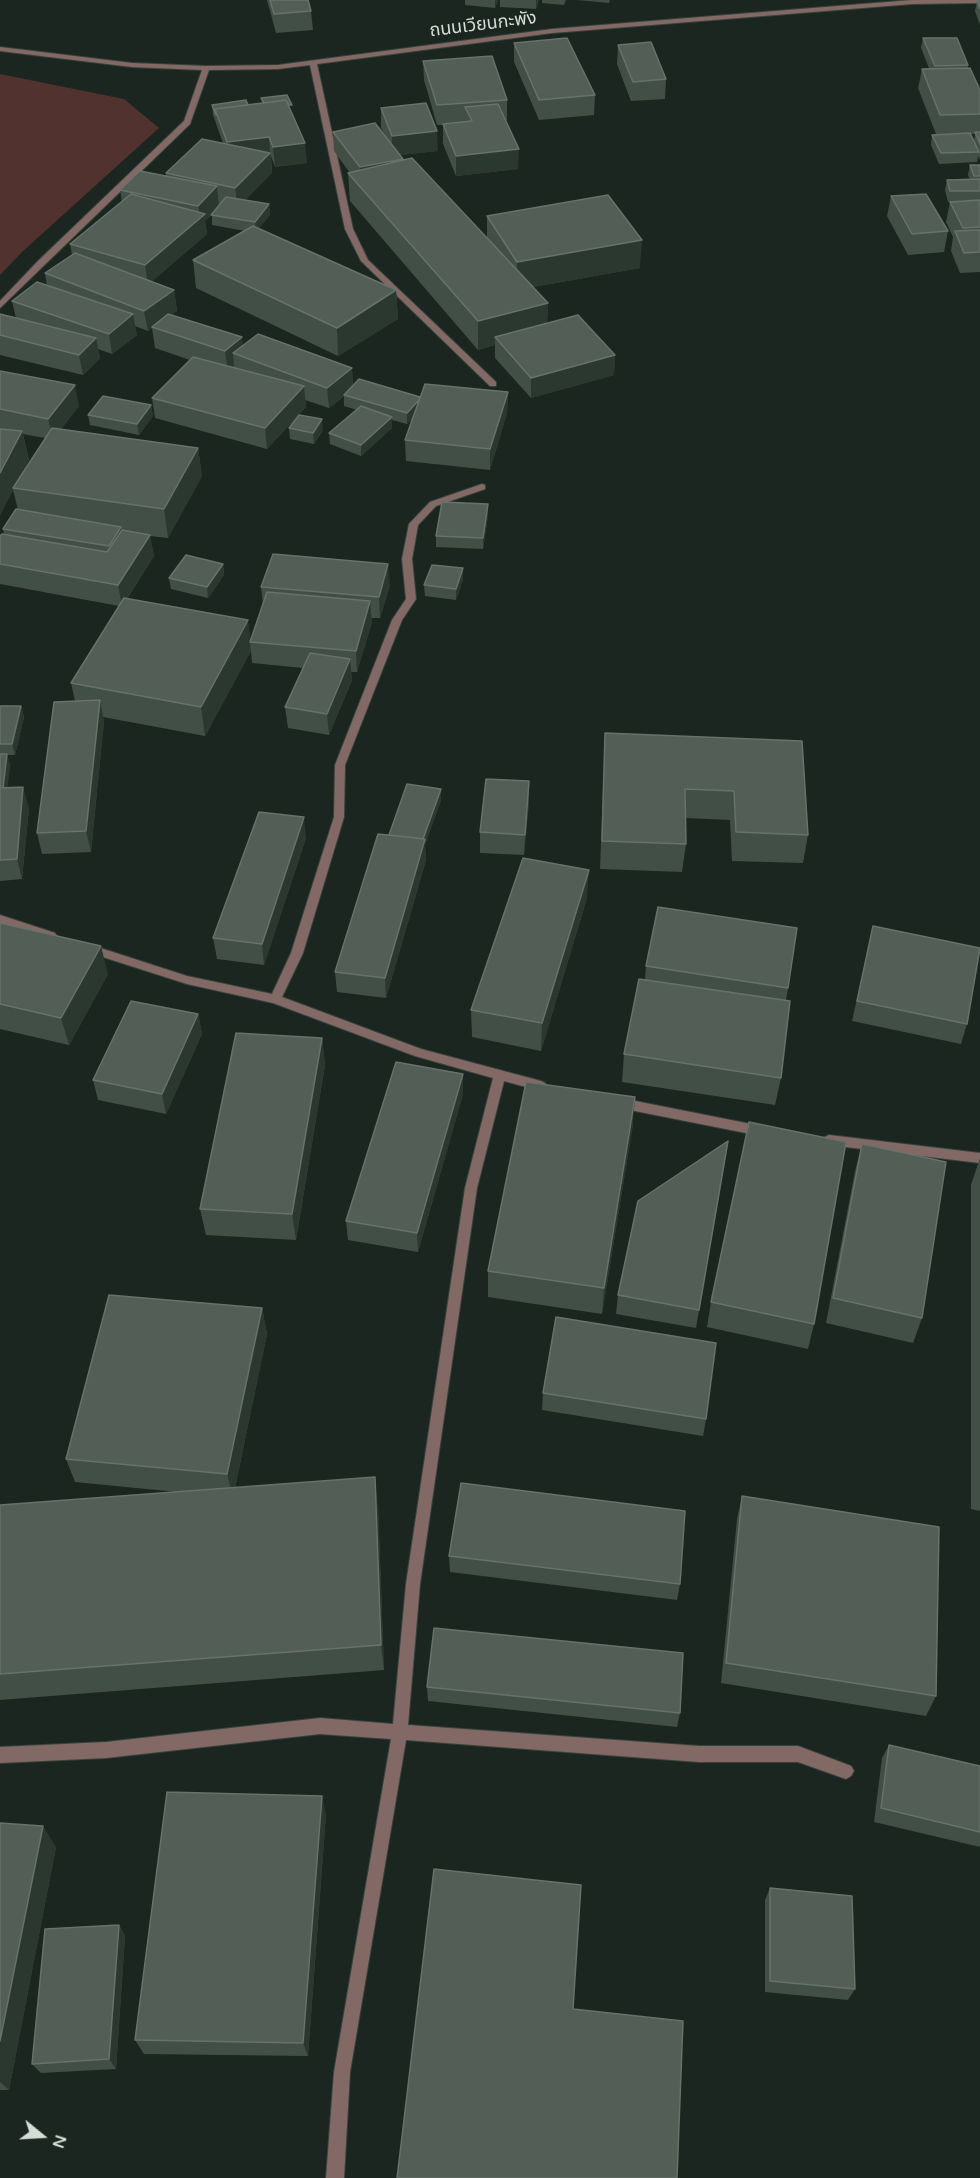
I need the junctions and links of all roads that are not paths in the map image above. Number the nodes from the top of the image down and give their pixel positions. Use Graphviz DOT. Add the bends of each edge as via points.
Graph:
graph roads {
  1 [pos="912,1"];
  2 [pos="980,1"];
  3 [pos="0,49"];
  4 [pos="313,63"];
  5 [pos="206,69"];
  6 [pos="0,306"];
  7 [pos="493,384"];
  8 [pos="482,487"];
  9 [pos="0,919"];
  10 [pos="275,999"];
  11 [pos="500,1075"];
  12 [pos="551,1089"];
  13 [pos="607,1101"];
  14 [pos="776,1133"];
  15 [pos="821,1139"];
  16 [pos="980,1158"];
  17 [pos="400,1731"];
  18 [pos="0,1755"];
  19 [pos="846,1771"];
  20 [pos="335,2178"];
  1 -- 2 [label="street, ถนนเวียนกะพัง"];
  1 -- 4 [label="street, ถนนเวียนกะพัง" via="552,31"];
  3 -- 5 [label="street, ถนนเวียนกะพัง" via="90,62"];
  4 -- 5 [label="street, ถนนเวียนกะพัง"];
  4 -- 7 [label="street" via="349,229 365,261"];
  5 -- 6 [label="street" via="187,122"];
  8 -- 10 [label="street" via="434,504 414,524 407,559 411,599 397,620 340,765 339,817 297,953"];
  9 -- 10 [label="street" via="187,980"];
  10 -- 11 [label="street" via="419,1053"];
  11 -- 12 [label="street"];
  11 -- 17 [label="street" via="471,1188 412,1584"];
  13 -- 14 [label="street"];
  15 -- 16 [label="street"];
  17 -- 18 [label="street" via="320,1726 106,1750"];
  17 -- 19 [label="street" via="699,1754 798,1754"];
  17 -- 20 [label="street" via="342,2072"];
}
